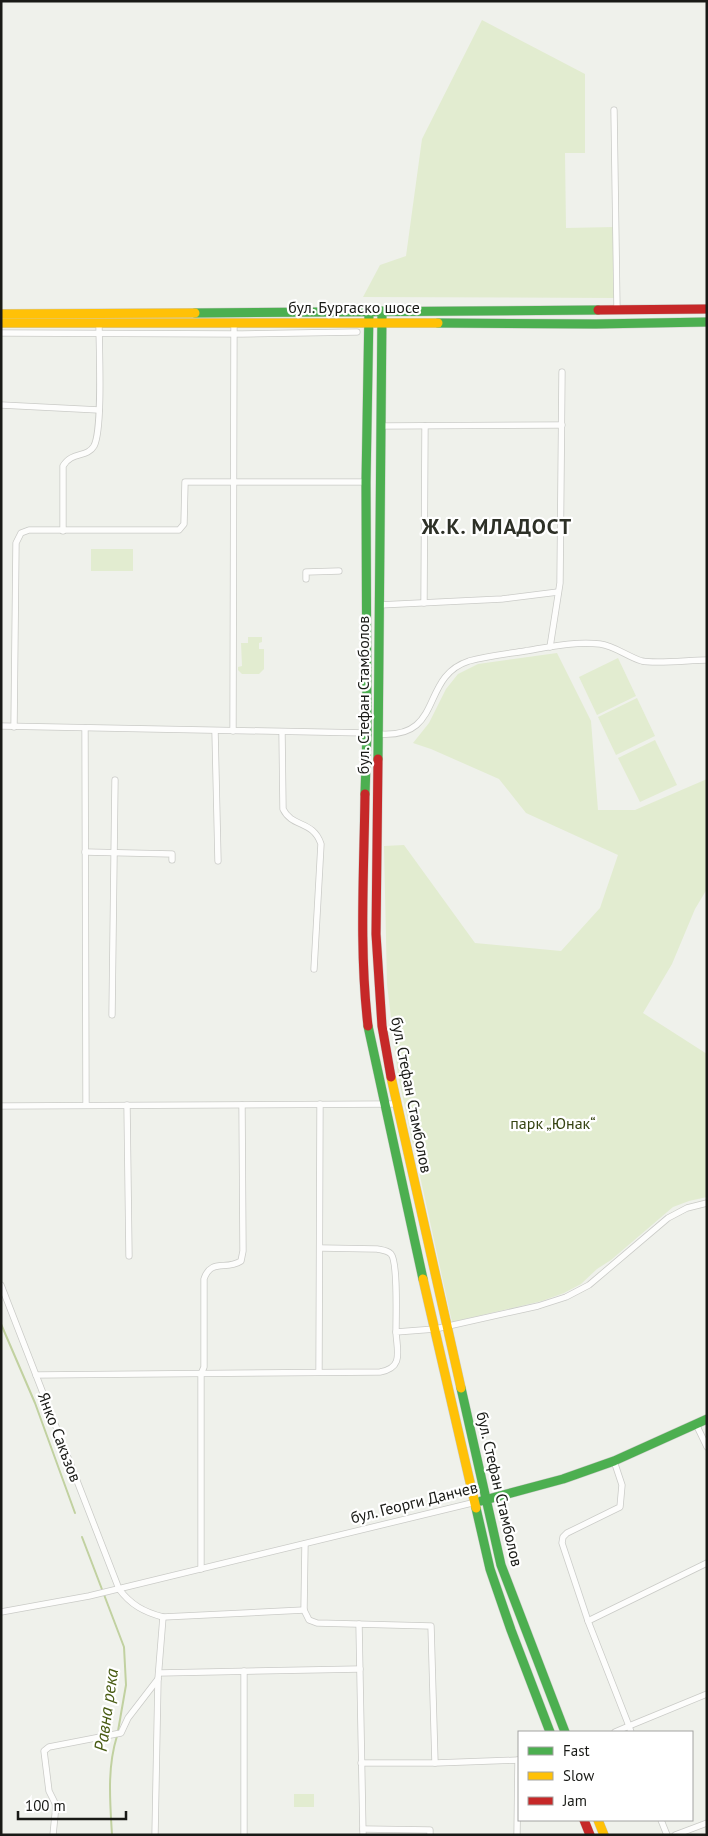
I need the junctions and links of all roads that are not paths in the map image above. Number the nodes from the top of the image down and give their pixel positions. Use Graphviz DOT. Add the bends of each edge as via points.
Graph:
graph roads {
  1 [pos="614,110"];
  2 [pos="617,309"];
  3 [pos="707,309"];
  4 [pos="382,310"];
  5 [pos="369,311"];
  6 [pos="1,314"];
  7 [pos="234,322"];
  8 [pos="370,322"];
  9 [pos="382,322"];
  10 [pos="707,322"];
  11 [pos="1,323"];
  12 [pos="98,323"];
  13 [pos="357,332"];
  14 [pos="1,333"];
  15 [pos="99,334"];
  16 [pos="235,334"];
  17 [pos="562,372"];
  18 [pos="1,405"];
  19 [pos="99,410"];
  20 [pos="562,425"];
  21 [pos="381,426"];
  22 [pos="426,426"];
  23 [pos="366,482"];
  24 [pos="235,483"];
  25 [pos="63,531"];
  26 [pos="339,571"];
  27 [pos="306,579"];
  28 [pos="558,592"];
  29 [pos="424,603"];
  30 [pos="379,605"];
  31 [pos="550,647"];
  32 [pos="707,660"];
  33 [pos="1,726"];
  34 [pos="14,726"];
  35 [pos="85,728"];
  36 [pos="216,730"];
  37 [pos="233,731"];
  38 [pos="282,732"];
  39 [pos="367,734"];
  40 [pos="379,734"];
  41 [pos="115,780"];
  42 [pos="85,852"];
  43 [pos="114,852"];
  44 [pos="172,860"];
  45 [pos="218,861"];
  46 [pos="314,969"];
  47 [pos="112,1015"];
  48 [pos="320,1104"];
  49 [pos="384,1104"];
  50 [pos="396,1104"];
  51 [pos="86,1105"];
  52 [pos="127,1105"];
  53 [pos="242,1105"];
  54 [pos="1,1106"];
  55 [pos="707,1204"];
  56 [pos="321,1248"];
  57 [pos="129,1256"];
  58 [pos="1,1285"];
  59 [pos="447,1326"];
  60 [pos="435,1329"];
  61 [pos="396,1332"];
  62 [pos="319,1372"];
  63 [pos="201,1374"];
  64 [pos="36,1375"];
  65 [pos="707,1419"];
  66 [pos="696,1424"];
  67 [pos="707,1447"];
  68 [pos="614,1461"];
  69 [pos="487,1500"];
  70 [pos="476,1502"];
  71 [pos="305,1544"];
  72 [pos="707,1563"];
  73 [pos="201,1569"];
  74 [pos="119,1588"];
  75 [pos="304,1610"];
  76 [pos="1,1612"];
  77 [pos="163,1618"];
  78 [pos="588,1621"];
  79 [pos="359,1624"];
  80 [pos="360,1669"];
  81 [pos="244,1671"];
  82 [pos="159,1676"];
  83 [pos="707,1694"];
  84 [pos="630,1729"];
  85 [pos="550,1731"];
  86 [pos="565,1731"];
  87 [pos="518,1760"];
  88 [pos="361,1763"];
  89 [pos="435,1763"];
  90 [pos="584,1821"];
  91 [pos="598,1821"];
  92 [pos="661,1821"];
  93 [pos="707,1823"];
  94 [pos="363,1832"];
  95 [pos="53,1835"];
  96 [pos="155,1835"];
  97 [pos="244,1835"];
  98 [pos="430,1835"];
  99 [pos="516,1835"];
  100 [pos="590,1835"];
  101 [pos="604,1835"];
  102 [pos="667,1835"];
  103 [pos="675,1835"];
  1 -- 2 [label="street"];
  2 -- 3 [label="main road, бул. Бургаско шосе"];
  2 -- 4 [label="main road, бул. Бургаско шосе"];
  4 -- 5 [label="main road, бул. Бургаско шосе"];
  4 -- 9 [label="main road, бул. Стефан Стамболов"];
  5 -- 6 [label="main road, бул. Бургаско шосе"];
  5 -- 8 [label="main road, бул. Стефан Стамболов"];
  7 -- 8 [label="main road, бул. Бургаско шосе"];
  7 -- 12 [label="main road, бул. Бургаско шосе"];
  7 -- 16 [label="street"];
  8 -- 9 [label="main road, бул. Бургаско шосе"];
  8 -- 23 [label="main road, бул. Стефан Стамболов"];
  9 -- 10 [label="main road, бул. Бургаско шосе"];
  9 -- 21 [label="main road, бул. Стефан Стамболов"];
  11 -- 12 [label="main road, бул. Бургаско шосе"];
  12 -- 15 [label="street"];
  13 -- 16 [label="street"];
  14 -- 15 [label="street"];
  15 -- 16 [label="street"];
  15 -- 19 [label="street"];
  16 -- 24 [label="street"];
  17 -- 20 [label="street"];
  18 -- 19 [label="street"];
  19 -- 25 [label="street" via="95,444 90,450 67,460 63,466"];
  20 -- 22 [label="street"];
  20 -- 28 [label="street"];
  21 -- 22 [label="street"];
  21 -- 30 [label="main road, бул. Стефан Стамболов"];
  22 -- 29 [label="street"];
  23 -- 24 [label="street"];
  23 -- 39 [label="main road, бул. Стефан Стамболов"];
  24 -- 25 [label="street" via="184,482 184,524 177,531"];
  24 -- 37 [label="street"];
  25 -- 34 [label="street" via="26,530 17,539"];
  26 -- 27 [label="street" via="306,572"];
  28 -- 29 [label="street"];
  28 -- 31 [label="street"];
  29 -- 30 [label="street"];
  30 -- 40 [label="main road, бул. Стефан Стамболов"];
  31 -- 32 [label="street" via="600,644 644,661"];
  31 -- 40 [label="street" via="490,656 456,667 446,674 423,719 414,728 402,734"];
  33 -- 34 [label="street"];
  34 -- 35 [label="street"];
  35 -- 36 [label="street"];
  35 -- 42 [label="street"];
  36 -- 37 [label="street"];
  36 -- 45 [label="street"];
  37 -- 38 [label="street"];
  38 -- 39 [label="street"];
  38 -- 46 [label="street" via="283,809 287,816 318,834 321,844"];
  39 -- 40 [label="main road"];
  39 -- 49 [label="main road, бул. Стефан Стамболов" via="362,936 364,993"];
  40 -- 50 [label="main road, бул. Стефан Стамболов" via="376,934 382,1026"];
  41 -- 43 [label="street"];
  42 -- 43 [label="street"];
  42 -- 51 [label="street"];
  43 -- 44 [label="street" via="172,854"];
  43 -- 47 [label="street"];
  48 -- 49 [label="street"];
  48 -- 53 [label="street"];
  48 -- 56 [label="street"];
  49 -- 50 [label="street"];
  49 -- 60 [label="main road, бул. Стефан Стамболов"];
  50 -- 59 [label="main road, бул. Стефан Стамболов"];
  51 -- 52 [label="street"];
  51 -- 54 [label="street"];
  52 -- 53 [label="street"];
  52 -- 57 [label="street"];
  53 -- 63 [label="street" via="241,1261 235,1265 214,1266 204,1279 204,1367"];
  55 -- 59 [label="street" via="687,1208 668,1218 589,1285 566,1297"];
  56 -- 61 [label="street" via="377,1249 391,1254 395,1266"];
  56 -- 62 [label="street"];
  58 -- 64 [label="street, Янко Сакъзов"];
  59 -- 60 [label="street"];
  59 -- 69 [label="main road, бул. Стефан Стамболов"];
  60 -- 61 [label="street"];
  60 -- 70 [label="main road, бул. Стефан Стамболов"];
  61 -- 62 [label="street" via="397,1362 389,1371"];
  62 -- 63 [label="street"];
  63 -- 64 [label="street"];
  63 -- 73 [label="street"];
  64 -- 74 [label="street, Янко Сакъзов"];
  65 -- 66 [label="main road, бул. Георги Данчев"];
  66 -- 67 [label="street"];
  66 -- 68 [label="main road, бул. Георги Данчев"];
  68 -- 69 [label="main road, бул. Георги Данчев"];
  68 -- 78 [label="street" via="622,1485 620,1507 567,1533 562,1543"];
  69 -- 70 [label="main road, бул. Георги Данчев"];
  69 -- 86 [label="main road, бул. Стефан Стамболов" via="501,1565"];
  70 -- 71 [label="street, бул. Георги Данчев"];
  70 -- 85 [label="main road, бул. Стефан Стамболов" via="490,1569"];
  71 -- 73 [label="street, бул. Георги Данчев"];
  71 -- 75 [label="street"];
  72 -- 78 [label="street"];
  73 -- 74 [label="street, бул. Георги Данчев"];
  74 -- 76 [label="street, бул. Георги Данчев"];
  74 -- 77 [label="street" via="137,1607"];
  75 -- 77 [label="street"];
  75 -- 79 [label="street" via="306,1618 312,1622"];
  77 -- 82 [label="street"];
  78 -- 84 [label="street"];
  79 -- 80 [label="street"];
  79 -- 89 [label="street" via="431,1626"];
  80 -- 81 [label="street"];
  80 -- 88 [label="street"];
  81 -- 82 [label="street"];
  81 -- 97 [label="street"];
  82 -- 95 [label="street" via="121,1733 49,1747 44,1751 49,1791 56,1805"];
  82 -- 96 [label="street"];
  83 -- 84 [label="street"];
  87 -- 89 [label="street"];
  87 -- 99 [label="street"];
  88 -- 89 [label="street"];
  88 -- 94 [label="street"];
  90 -- 100 [label="main road"];
  91 -- 101 [label="main road"];
  92 -- 102 [label="street"];
  93 -- 103 [label="street"];
  94 -- 98 [label="street" via="430,1830"];
}
